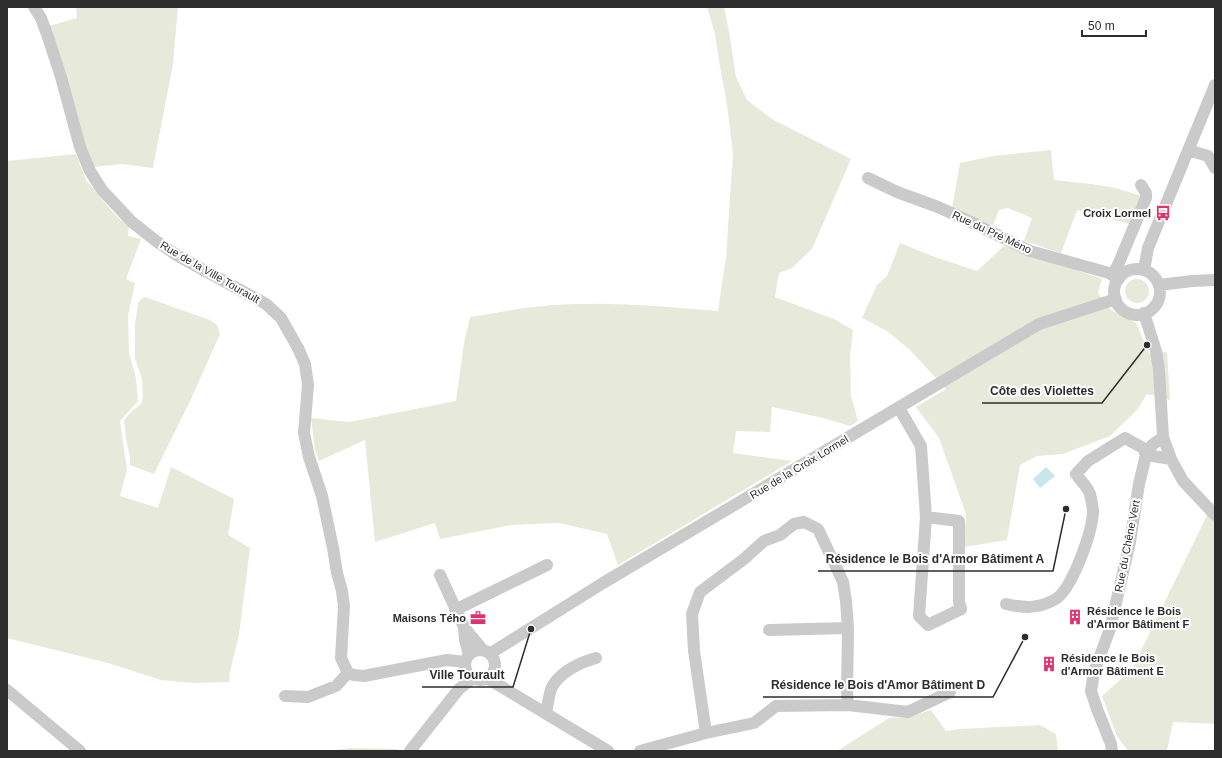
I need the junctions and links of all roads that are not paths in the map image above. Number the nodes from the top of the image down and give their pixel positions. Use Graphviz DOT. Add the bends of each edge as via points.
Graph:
graph roads {
  1 [pos="34,7"];
  2 [pos="1215,85"];
  3 [pos="1188,150"];
  4 [pos="1215,168"];
  5 [pos="868,178"];
  6 [pos="1142,185"];
  7 [pos="1144,270"];
  8 [pos="1115,277"];
  9 [pos="1215,280"];
  10 [pos="1159,285"];
  11 [pos="1116,299"];
  12 [pos="1144,313"];
  13 [pos="899,408"];
  14 [pos="1163,437"];
  15 [pos="1146,455"];
  16 [pos="1171,459"];
  17 [pos="1215,515"];
  18 [pos="926,517"];
  19 [pos="547,565"];
  20 [pos="440,575"];
  21 [pos="1006,604"];
  22 [pos="455,610"];
  23 [pos="464,627"];
  24 [pos="848,628"];
  25 [pos="769,630"];
  26 [pos="487,651"];
  27 [pos="467,658"];
  28 [pos="596,658"];
  29 [pos="348,673"];
  30 [pos="473,678"];
  31 [pos="487,678"];
  32 [pos="7,690"];
  33 [pos="950,692"];
  34 [pos="285,696"];
  35 [pos="848,705"];
  36 [pos="546,713"];
  37 [pos="706,733"];
  38 [pos="80,751"];
  39 [pos="410,751"];
  40 [pos="608,751"];
  41 [pos="640,751"];
  42 [pos="1112,751"];
  1 -- 29 [label="street, Rue de la Ville Tourault" via="42,18 80,148 102,190 156,241 178,256 266,304 281,318 298,348 305,364 308,385 304,433 322,496 342,591 344,606 341,658"];
  2 -- 3 [label="street"];
  3 -- 4 [label="street" via="1208,156"];
  3 -- 7 [label="street" via="1148,248"];
  5 -- 8 [label="street, Rue du Pré Méno" via="972,222 1030,251"];
  6 -- 8 [label="street" via="1146,198"];
  7 -- 8 [label="street" via="1129,270"];
  7 -- 10 [label="street" via="1151,273"];
  8 -- 11 [label="street"];
  9 -- 10 [label="street"];
  10 -- 12 [label="street" via="1160,292 1155,306"];
  11 -- 12 [label="street" via="1129,313"];
  11 -- 13 [label="street, Rue de la Croix Lormel" via="1039,324"];
  12 -- 14 [label="street" via="1159,370"];
  13 -- 18 [label="street" via="921,446"];
  13 -- 26 [label="street, Rue de la Croix Lormel"];
  14 -- 15 [label="street, Rue du Chêne Vert" via="1152,445"];
  14 -- 16 [label="street"];
  15 -- 16 [label="street"];
  15 -- 21 [label="street" via="1143,448 1125,438 1088,461 1076,474 1089,492 1093,512 1088,540 1070,584 1055,600 1039,607"];
  15 -- 42 [label="street, Rue du Chêne Vert" via="1110,629 1094,672 1092,691"];
  16 -- 17 [label="street" via="1183,481"];
  18 -- 18 [label="street" via="920,616 928,625 961,609 960,521"];
  19 -- 22 [label="street"];
  20 -- 22 [label="street"];
  22 -- 23 [label="street"];
  23 -- 26 [label="street"];
  23 -- 27 [label="street"];
  24 -- 25 [label="street"];
  24 -- 35 [label="street"];
  24 -- 37 [label="street" via="843,582 818,529 804,522 794,524 780,535 764,541 700,592 692,614 694,655"];
  26 -- 27 [label="street" via="478,649"];
  26 -- 31 [label="street" via="494,657 496,667"];
  27 -- 29 [label="street" via="364,676"];
  27 -- 30 [label="street" via="466,671"];
  28 -- 36 [label="street" via="582,662 563,674 552,686"];
  29 -- 34 [label="street" via="336,686 308,697"];
  30 -- 31 [label="street"];
  30 -- 39 [label="street" via="459,689"];
  31 -- 36 [label="street"];
  32 -- 38 [label="street"];
  33 -- 35 [label="street" via="908,712"];
  35 -- 37 [label="street" via="776,706 754,723"];
  36 -- 40 [label="street"];
  37 -- 41 [label="street"];
}
